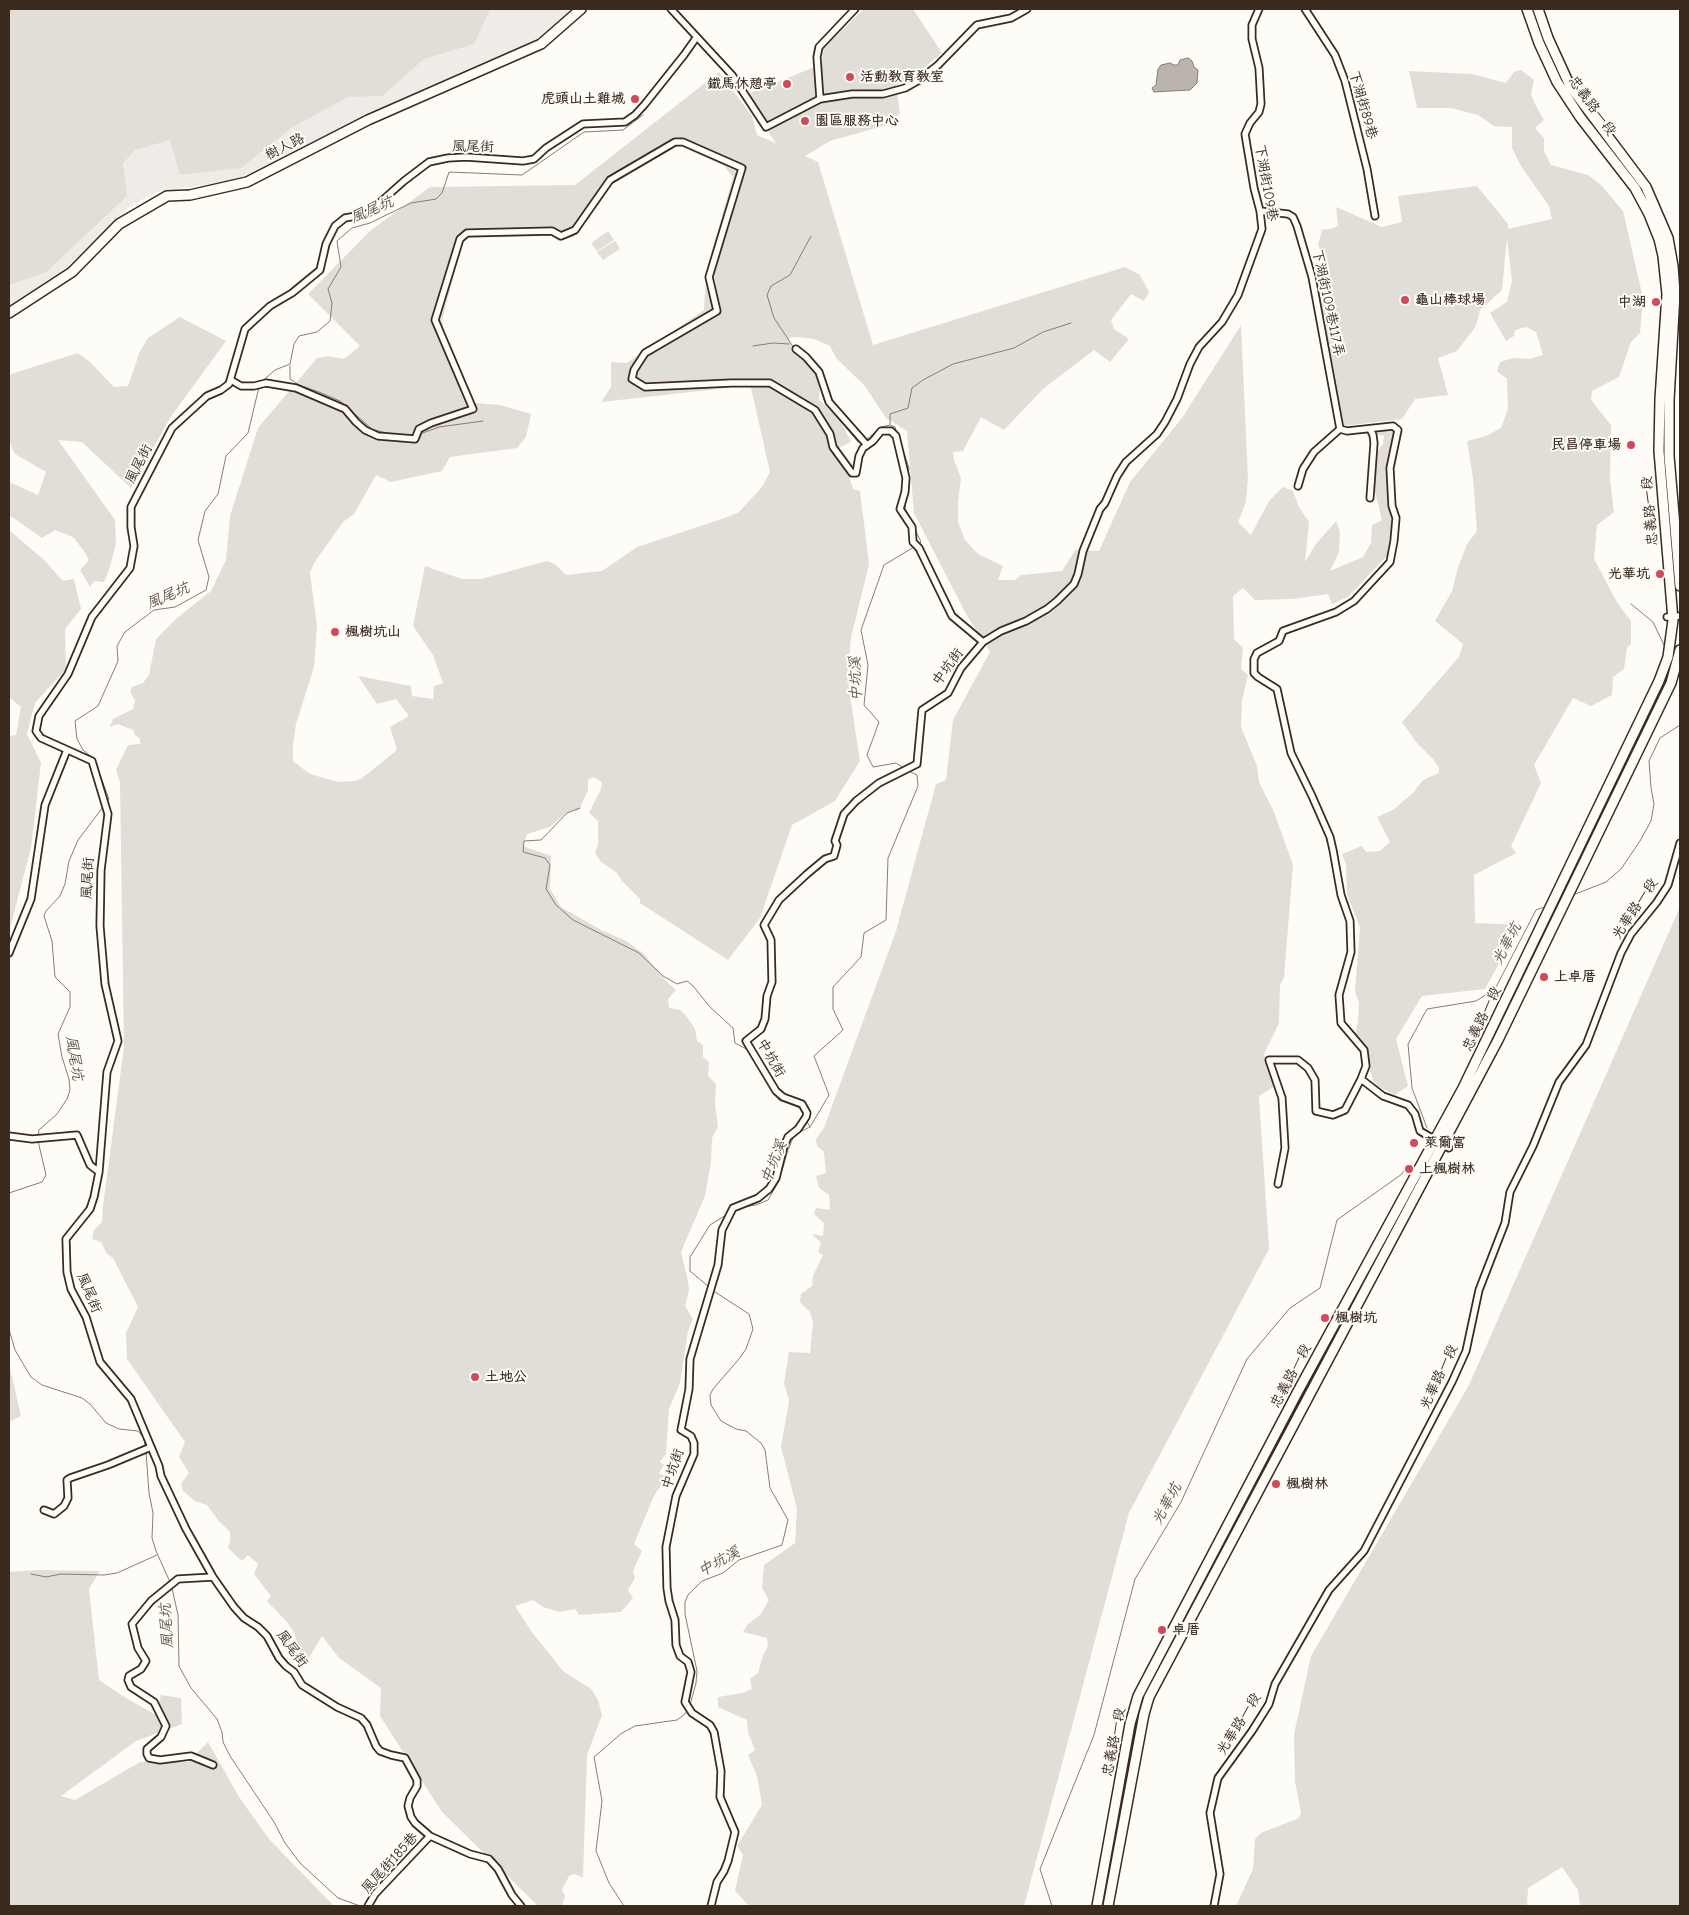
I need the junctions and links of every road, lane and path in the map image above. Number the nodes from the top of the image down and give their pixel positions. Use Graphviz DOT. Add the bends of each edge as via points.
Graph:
graph roads {
  1 [pos="581,9"];
  2 [pos="670,9"];
  3 [pos="855,9"];
  4 [pos="1027,9"];
  5 [pos="1259,9"];
  6 [pos="1305,9"];
  7 [pos="1528,9"];
  8 [pos="1538,9"];
  9 [pos="696,38"];
  10 [pos="820,99"];
  11 [pos="1598,132"];
  12 [pos="1260,211"];
  13 [pos="1375,216"];
  14 [pos="9,313"];
  15 [pos="796,349"];
  16 [pos="231,380"];
  17 [pos="1657,399"];
  18 [pos="1672,400"];
  19 [pos="1340,429"];
  20 [pos="1370,429"];
  21 [pos="864,442"];
  22 [pos="1298,486"];
  23 [pos="1370,498"];
  24 [pos="1105,502"];
  25 [pos="1680,586"];
  26 [pos="1673,617"];
  27 [pos="983,642"];
  28 [pos="1680,650"];
  29 [pos="1668,657"];
  30 [pos="1679,663"];
  31 [pos="67,750"];
  32 [pos="1680,843"];
  33 [pos="1536,933"];
  34 [pos="1550,940"];
  35 [pos="9,953"];
  36 [pos="1361,1080"];
  37 [pos="9,1136"];
  38 [pos="1433,1140"];
  39 [pos="1446,1146"];
  40 [pos="99,1172"];
  41 [pos="1278,1184"];
  42 [pos="1349,1293"];
  43 [pos="1363,1301"];
  44 [pos="148,1449"];
  45 [pos="1260,1460"];
  46 [pos="1274,1467"];
  47 [pos="44,1510"];
  48 [pos="213,1577"];
  49 [pos="213,1765"];
  50 [pos="1112,1813"];
  51 [pos="1127,1816"];
  52 [pos="430,1836"];
  53 [pos="368,1906"];
  54 [pos="521,1906"];
  55 [pos="711,1906"];
  56 [pos="1097,1906"];
  57 [pos="1108,1906"];
  58 [pos="1214,1906"];
  1 -- 14 [label="main road, 樹人路" via="541,44 368,120 247,182 190,195 167,196 119,224 72,272"];
  2 -- 9 [label="street"];
  3 -- 10 [label="street" via="819,47"];
  4 -- 10 [label="street" via="1011,18 977,25 938,65 905,88 883,94"];
  5 -- 12 [label="street, 下湖街109巷" via="1252,32 1262,104 1244,134"];
  6 -- 13 [label="street, 下湖街89巷" via="1335,55 1345,82"];
  7 -- 11 [label="main road, 忠義路一段" via="1557,82 1576,111"];
  8 -- 11 [label="main road, 忠義路一段" via="1558,62"];
  9 -- 10 [label="street" via="732,75 766,128"];
  9 -- 16 [label="street, 風尾街" via="645,104 625,122 583,124 534,159 448,158 429,162 367,214 345,218 334,226 320,270 244,329"];
  11 -- 17 [label="main road, 忠義路一段" via="1635,188 1659,239 1667,294"];
  11 -- 18 [label="main road, 忠義路一段" via="1646,187 1668,238 1675,293"];
  12 -- 19 [label="street, 下湖街109巷117弄" via="1288,214 1297,226 1312,277"];
  12 -- 24 [label="street, 下湖街109巷" via="1262,229 1238,295 1190,364 1166,422 1126,462"];
  15 -- 21 [label="street" via="819,372 829,402"];
  16 -- 21 [label="street" via="241,386 266,383 296,388 323,398 345,409 365,430 378,436 415,439 419,429 473,409 435,320 460,239 467,233 552,231 561,236 568,234 575,230 610,180 675,142 683,142 742,168 709,277 717,311 645,353 632,379 645,386 770,383 815,410 830,434 833,447 852,473 856,473"];
  16 -- 31 [label="street, 風尾街" via="207,396 172,428 131,507 134,546 130,568 92,617 68,674 37,724 36,731 41,738"];
  17 -- 18 [label="main road"];
  17 -- 26 [label="main road, 忠義路一段" via="1660,480"];
  18 -- 25 [label="main road, 忠義路一段" via="1670,470"];
  19 -- 20 [label="street"];
  19 -- 22 [label="street" via="1314,452 1302,469"];
  20 -- 23 [label="street" via="1374,443"];
  20 -- 36 [label="street" via="1393,426 1398,430 1390,468 1392,506 1396,518 1390,562 1354,601 1336,612 1283,631 1279,641 1257,653 1254,659 1254,673 1277,689 1291,753 1330,837 1341,895 1350,920 1351,952 1339,995 1341,1024 1364,1050 1366,1066"];
  21 -- 27 [label="street" via="881,431 889,430 896,436 906,478 900,509 912,527 913,542 919,548 952,616"];
  24 -- 27 [label="street, 中坑街" via="1083,551 1074,584 1047,609"];
  26 -- 29 [label="main road, 忠義路一段"];
  27 -- 55 [label="street, 中坑街" via="961,668 948,693 922,710 917,764 879,783 856,801 844,814 834,842 837,844 834,856 825,859 779,900 764,925 771,940 772,982 761,1029 746,1041 776,1091 802,1104 807,1113 806,1119 788,1137 776,1178 769,1189 733,1210 720,1236 718,1265 690,1359 689,1389 681,1430 691,1436 694,1454 676,1496 666,1547 667,1588 675,1620 676,1645 691,1672 685,1702 692,1713 710,1725 714,1732 721,1770 720,1797 735,1832"];
  28 -- 30 [label="main road, 忠義路一段"];
  29 -- 30 [label="street"];
  29 -- 33 [label="main road, 忠義路一段" via="1546,918"];
  30 -- 34 [label="main road, 忠義路一段"];
  31 -- 35 [label="street" via="45,804 31,899"];
  31 -- 40 [label="street, 風尾街" via="92,761 108,814 100,870 100,926 105,984 118,1041 107,1072"];
  32 -- 58 [label="street, 光華路一段" via="1668,885 1631,934 1621,953 1586,1045 1559,1082 1510,1192 1505,1223 1479,1290 1466,1352 1452,1382 1364,1551 1329,1590 1275,1684 1269,1704 1218,1778 1210,1812 1220,1874"];
  33 -- 34 [label="main road"];
  33 -- 38 [label="main road, 忠義路一段" via="1467,1080"];
  34 -- 39 [label="main road, 忠義路一段"];
  36 -- 38 [label="street" via="1383,1096 1408,1105 1420,1131"];
  36 -- 41 [label="street" via="1345,1110 1339,1114 1326,1114 1316,1111 1315,1080 1308,1068 1298,1060 1269,1060 1282,1098 1285,1148"];
  37 -- 40 [label="street" via="38,1139 76,1135 90,1165"];
  38 -- 39 [label="street"];
  38 -- 42 [label="main road, 忠義路一段"];
  39 -- 43 [label="main road, 忠義路一段"];
  40 -- 44 [label="street, 風尾街" via="90,1209 66,1239 67,1272 100,1362 131,1399"];
  42 -- 43 [label="main road"];
  42 -- 45 [label="main road, 忠義路一段"];
  43 -- 46 [label="main road, 忠義路一段"];
  44 -- 47 [label="street" via="70,1478 67,1480 68,1498 64,1506 54,1514"];
  44 -- 48 [label="street, 風尾街"];
  45 -- 46 [label="main road"];
  45 -- 50 [label="main road, 忠義路一段" via="1138,1696"];
  46 -- 51 [label="main road, 忠義路一段" via="1149,1697"];
  48 -- 49 [label="street" via="178,1579 151,1601 132,1624 138,1648 146,1661 129,1676 129,1685 154,1702 166,1726 161,1737 147,1749 150,1758 191,1756"];
  48 -- 52 [label="street, 風尾街" via="244,1618 268,1636 279,1658 302,1685 361,1718 380,1751 404,1758 417,1780 409,1802 410,1813 415,1824"];
  50 -- 51 [label="main road"];
  50 -- 56 [label="main road, 忠義路一段"];
  51 -- 57 [label="main road, 忠義路一段"];
  52 -- 53 [label="street, 風尾街185巷" via="375,1894"];
  52 -- 54 [label="street, 風尾街" via="488,1859"];
}
